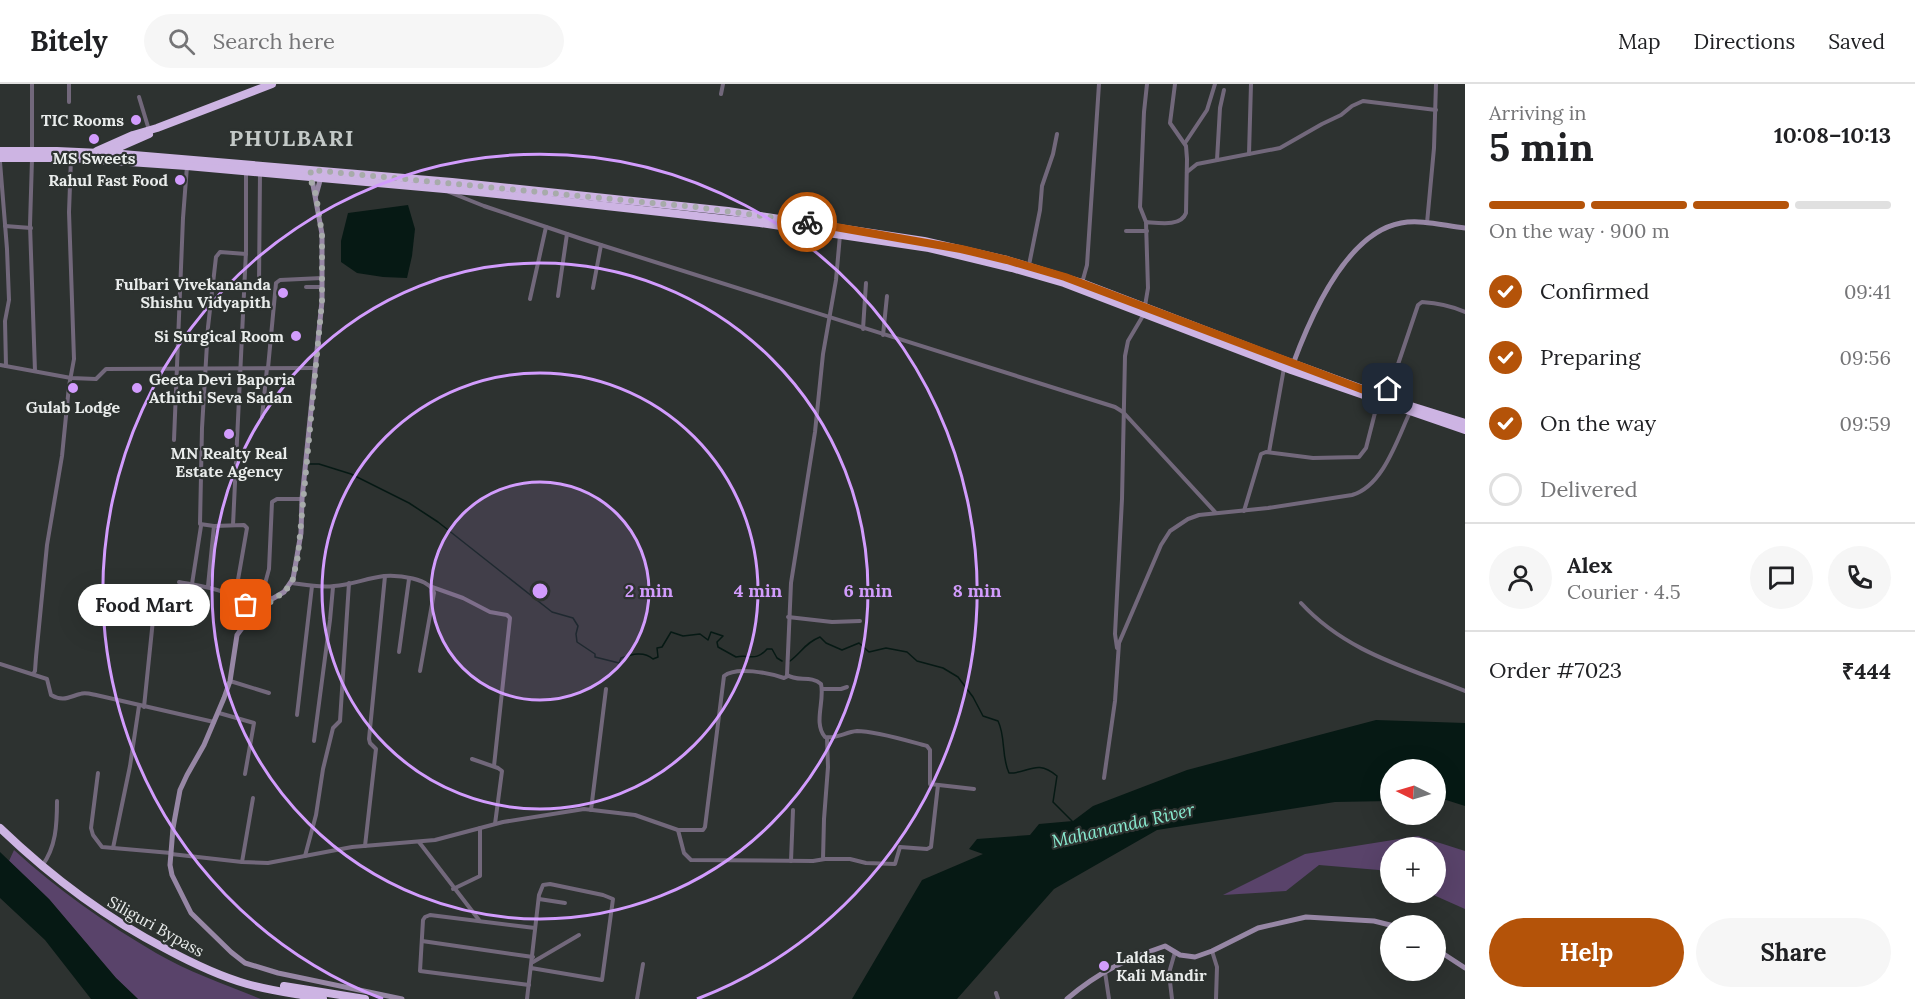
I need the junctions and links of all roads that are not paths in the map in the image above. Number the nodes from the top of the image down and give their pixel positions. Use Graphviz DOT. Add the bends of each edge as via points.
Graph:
graph roads {
  1 [pos="32,84"];
  2 [pos="69,84"];
  3 [pos="272,84"];
  4 [pos="723,84"];
  5 [pos="1099,84"];
  6 [pos="1147,84"];
  7 [pos="1175,84"];
  8 [pos="1215,84"];
  9 [pos="1251,84"];
  10 [pos="1437,84"];
  11 [pos="1224,90"];
  12 [pos="721,94"];
  13 [pos="139,97"];
  14 [pos="69,102"];
  15 [pos="1436,110"];
  16 [pos="152,130"];
  17 [pos="1056,134"];
  18 [pos="136,140"];
  19 [pos="1185,143"];
  20 [pos="0,151"];
  21 [pos="107,153"];
  22 [pos="32,154"];
  23 [pos="1249,154"];
  24 [pos="137,155"];
  25 [pos="96,156"];
  26 [pos="71,158"];
  27 [pos="0,160"];
  28 [pos="1217,160"];
  29 [pos="187,166"];
  30 [pos="246,171"];
  31 [pos="260,172"];
  32 [pos="1187,172"];
  33 [pos="311,174"];
  34 [pos="321,174"];
  35 [pos="443,189"];
  36 [pos="316,195"];
  37 [pos="1146,222"];
  38 [pos="1427,224"];
  39 [pos="5,226"];
  40 [pos="546,227"];
  41 [pos="31,228"];
  42 [pos="1465,228"];
  43 [pos="1126,231"];
  44 [pos="1147,231"];
  45 [pos="567,234"];
  46 [pos="840,235"];
  47 [pos="601,245"];
  48 [pos="246,254"];
  49 [pos="1028,266"];
  50 [pos="322,278"];
  51 [pos="866,283"];
  52 [pos="1082,283"];
  53 [pos="244,287"];
  54 [pos="306,287"];
  55 [pos="322,287"];
  56 [pos="593,288"];
  57 [pos="558,296"];
  58 [pos="887,296"];
  59 [pos="530,299"];
  60 [pos="1143,309"];
  61 [pos="1465,312"];
  62 [pos="831,318"];
  63 [pos="863,329"];
  64 [pos="883,335"];
  65 [pos="0,365"];
  66 [pos="6,366"];
  67 [pos="1289,367"];
  68 [pos="240,368"];
  69 [pos="268,368"];
  70 [pos="315,368"];
  71 [pos="176,369"];
  72 [pos="206,369"];
  73 [pos="35,371"];
  74 [pos="71,378"];
  75 [pos="1372,393"];
  76 [pos="1378,401"];
  77 [pos="1396,404"];
  78 [pos="1123,412"];
  79 [pos="1410,412"];
  80 [pos="262,417"];
  81 [pos="1465,423"];
  82 [pos="1465,430"];
  83 [pos="174,440"];
  84 [pos="1269,452"];
  85 [pos="302,499"];
  86 [pos="1244,511"];
  87 [pos="1216,513"];
  88 [pos="233,525"];
  89 [pos="201,526"];
  90 [pos="214,526"];
  91 [pos="385,576"];
  92 [pos="409,579"];
  93 [pos="179,582"];
  94 [pos="292,583"];
  95 [pos="350,583"];
  96 [pos="192,584"];
  97 [pos="208,586"];
  98 [pos="312,586"];
  99 [pos="333,586"];
  100 [pos="432,587"];
  101 [pos="235,597"];
  102 [pos="272,599"];
  103 [pos="1301,603"];
  104 [pos="154,609"];
  105 [pos="254,614"];
  106 [pos="788,616"];
  107 [pos="860,621"];
  108 [pos="399,652"];
  109 [pos="1118,655"];
  110 [pos="0,664"];
  111 [pos="420,671"];
  112 [pos="33,674"];
  113 [pos="788,676"];
  114 [pos="230,681"];
  115 [pos="847,687"];
  116 [pos="606,689"];
  117 [pos="822,689"];
  118 [pos="1465,691"];
  119 [pos="270,693"];
  120 [pos="142,706"];
  121 [pos="219,713"];
  122 [pos="297,715"];
  123 [pos="217,722"];
  124 [pos="827,738"];
  125 [pos="314,741"];
  126 [pos="472,759"];
  127 [pos="494,766"];
  128 [pos="98,773"];
  129 [pos="245,774"];
  130 [pos="1104,778"];
  131 [pos="938,785"];
  132 [pos="974,789"];
  133 [pos="253,798"];
  134 [pos="57,801"];
  135 [pos="591,810"];
  136 [pos="793,810"];
  137 [pos="495,824"];
  138 [pos="0,828"];
  139 [pos="480,828"];
  140 [pos="678,830"];
  141 [pos="419,842"];
  142 [pos="365,846"];
  143 [pos="113,848"];
  144 [pos="171,853"];
  145 [pos="305,857"];
  146 [pos="823,859"];
  147 [pos="791,861"];
  148 [pos="242,862"];
  149 [pos="41,867"];
  150 [pos="453,889"];
  151 [pos="539,899"];
  152 [pos="565,903"];
  153 [pos="479,921"];
  154 [pos="1380,922"];
  155 [pos="535,928"];
  156 [pos="579,935"];
  157 [pos="422,941"];
  158 [pos="1212,951"];
  159 [pos="1175,952"];
  160 [pos="1446,956"];
  161 [pos="532,962"];
  162 [pos="643,964"];
  163 [pos="1465,968"];
  164 [pos="1105,971"];
  165 [pos="218,973"];
  166 [pos="529,985"];
  167 [pos="996,993"];
  168 [pos="323,999"];
  169 [pos="365,999"];
  170 [pos="402,999"];
  171 [pos="527,999"];
  172 [pos="637,999"];
  173 [pos="998,999"];
  174 [pos="1067,999"];
  175 [pos="1109,999"];
  176 [pos="1172,999"];
  177 [pos="1216,999"];
  1 -- 22 [label="street"];
  2 -- 14 [label="street"];
  3 -- 16 [label="highway"];
  4 -- 12 [label="street"];
  5 -- 52 [label="street" via="1087,265"];
  6 -- 37 [label="street" via="1140,207"];
  7 -- 19 [label="street" via="1170,123"];
  8 -- 19 [label="street" via="1207,110"];
  9 -- 23 [label="street"];
  10 -- 15 [label="street"];
  11 -- 28 [label="street"];
  13 -- 16 [label="street"];
  15 -- 23 [label="street" via="1363,101 1285,146"];
  15 -- 38 [label="street"];
  16 -- 18 [label="highway"];
  16 -- 25 [label="highway"];
  17 -- 49 [label="street"];
  18 -- 21 [label="highway"];
  18 -- 24 [label="highway"];
  19 -- 32 [label="street"];
  20 -- 22 [label="highway"];
  21 -- 24 [label="highway"];
  21 -- 25 [label="highway"];
  22 -- 25 [label="highway"];
  22 -- 26 [label="highway"];
  22 -- 27 [label="highway"];
  22 -- 41 [label="street"];
  23 -- 28 [label="street"];
  24 -- 33 [label="highway"];
  25 -- 26 [label="highway"];
  25 -- 29 [label="highway"];
  26 -- 74 [label="street"];
  27 -- 39 [label="street"];
  28 -- 32 [label="street" via="1195,165"];
  29 -- 30 [label="highway"];
  29 -- 71 [label="street"];
  30 -- 31 [label="highway"];
  30 -- 48 [label="street"];
  31 -- 33 [label="highway"];
  31 -- 53 [label="street" via="259,285"];
  32 -- 37 [label="street" via="1184,218 1178,222"];
  33 -- 34 [label="highway"];
  33 -- 36 [label="main road"];
  34 -- 35 [label="highway"];
  34 -- 36 [label="main road"];
  34 -- 49 [label="highway" via="771,216 924,242"];
  35 -- 40 [label="street"];
  35 -- 46 [label="highway" via="683,213"];
  36 -- 50 [label="main road" via="322,234"];
  37 -- 44 [label="street"];
  38 -- 42 [label="main road"];
  38 -- 67 [label="main road" via="1406,222 1388,227 1349,258 1317,305"];
  39 -- 41 [label="street"];
  39 -- 66 [label="street" via="9,300 5,321"];
  40 -- 45 [label="street"];
  40 -- 59 [label="street"];
  41 -- 73 [label="street"];
  43 -- 44 [label="street"];
  44 -- 60 [label="street" via="1148,288"];
  45 -- 47 [label="street"];
  45 -- 57 [label="street"];
  46 -- 60 [label="highway" via="939,250 1064,283"];
  46 -- 62 [label="street"];
  47 -- 56 [label="street"];
  47 -- 62 [label="street"];
  48 -- 53 [label="street"];
  48 -- 72 [label="street" via="220,252 216,257"];
  49 -- 52 [label="highway"];
  50 -- 55 [label="main road"];
  50 -- 69 [label="street" via="276,283"];
  51 -- 63 [label="street"];
  52 -- 60 [label="highway"];
  53 -- 68 [label="street"];
  54 -- 55 [label="street"];
  55 -- 70 [label="main road"];
  58 -- 64 [label="street"];
  60 -- 67 [label="highway"];
  60 -- 78 [label="street" via="1126,345"];
  61 -- 75 [label="street" via="1427,302 1418,305 1390,388 1376,387"];
  62 -- 63 [label="street"];
  62 -- 106 [label="street"];
  63 -- 64 [label="street"];
  64 -- 78 [label="street" via="1108,404"];
  65 -- 66 [label="street"];
  66 -- 73 [label="street"];
  67 -- 75 [label="highway"];
  67 -- 76 [label="highway"];
  67 -- 84 [label="street"];
  68 -- 69 [label="street"];
  68 -- 72 [label="street"];
  68 -- 88 [label="street"];
  69 -- 70 [label="street"];
  69 -- 80 [label="street"];
  70 -- 85 [label="main road"];
  71 -- 72 [label="street"];
  71 -- 74 [label="street" via="106,369 98,379"];
  71 -- 83 [label="street"];
  72 -- 89 [label="street"];
  73 -- 74 [label="street"];
  74 -- 112 [label="street"];
  75 -- 77 [label="highway"];
  76 -- 77 [label="highway"];
  76 -- 84 [label="street" via="1366,448 1359,457 1313,458"];
  77 -- 79 [label="highway"];
  77 -- 81 [label="highway"];
  78 -- 87 [label="street"];
  78 -- 109 [label="street" via="1115,634"];
  79 -- 82 [label="highway"];
  79 -- 86 [label="street" via="1379,475 1362,492"];
  84 -- 86 [label="street" via="1262,454"];
  85 -- 94 [label="main road"];
  85 -- 102 [label="street" via="272,502 271,551 263,591"];
  86 -- 87 [label="street"];
  87 -- 109 [label="street" via="1188,519 1165,537 1123,630"];
  88 -- 90 [label="street"];
  88 -- 101 [label="street" via="247,528"];
  89 -- 90 [label="street"];
  89 -- 96 [label="street"];
  90 -- 97 [label="street"];
  91 -- 92 [label="street"];
  91 -- 95 [label="street"];
  91 -- 142 [label="street" via="369,739 376,749 375,766"];
  92 -- 100 [label="street"];
  92 -- 108 [label="street"];
  93 -- 96 [label="street"];
  94 -- 98 [label="street"];
  94 -- 102 [label="main road"];
  95 -- 99 [label="street"];
  95 -- 145 [label="street" via="340,721 333,728"];
  96 -- 97 [label="street"];
  97 -- 101 [label="street"];
  98 -- 99 [label="street"];
  98 -- 122 [label="street"];
  99 -- 125 [label="street"];
  100 -- 111 [label="street" via="433,603"];
  100 -- 127 [label="street" via="510,618"];
  101 -- 105 [label="street"];
  102 -- 105 [label="main road"];
  103 -- 118 [label="street" via="1323,624 1360,649"];
  104 -- 120 [label="street"];
  105 -- 114 [label="main road" via="237,635"];
  106 -- 107 [label="street"];
  106 -- 113 [label="street"];
  109 -- 130 [label="street"];
  110 -- 112 [label="street"];
  112 -- 120 [label="street" via="47,679 55,698 86,693"];
  113 -- 117 [label="street" via="816,680"];
  113 -- 140 [label="street" via="733,672 724,676 705,827"];
  114 -- 119 [label="street"];
  114 -- 121 [label="main road"];
  115 -- 117 [label="street"];
  116 -- 135 [label="street"];
  117 -- 124 [label="street" via="819,727"];
  120 -- 123 [label="street"];
  120 -- 143 [label="street"];
  121 -- 123 [label="main road"];
  121 -- 129 [label="street" via="254,723"];
  123 -- 144 [label="main road" via="180,790"];
  124 -- 131 [label="street" via="857,731 927,746 929,782"];
  124 -- 146 [label="street"];
  126 -- 127 [label="street"];
  127 -- 137 [label="street" via="501,771"];
  128 -- 143 [label="street" via="92,833 102,847"];
  131 -- 132 [label="street"];
  131 -- 146 [label="street" via="929,849 900,847 895,864"];
  133 -- 148 [label="street"];
  134 -- 149 [label="street" via="54,840"];
  135 -- 137 [label="street"];
  135 -- 140 [label="street" via="635,815"];
  136 -- 147 [label="street"];
  137 -- 139 [label="street"];
  138 -- 149 [label="highway, Siliguri Bypass"];
  139 -- 141 [label="street"];
  139 -- 150 [label="street" via="480,876"];
  140 -- 147 [label="street" via="689,860"];
  141 -- 142 [label="street"];
  141 -- 150 [label="street"];
  142 -- 145 [label="street"];
  143 -- 144 [label="street"];
  144 -- 148 [label="street"];
  144 -- 170 [label="main road" via="172,875 191,913 245,963"];
  145 -- 148 [label="street" via="268,863"];
  146 -- 147 [label="street"];
  149 -- 165 [label="highway, Siliguri Bypass" via="138,934"];
  150 -- 153 [label="street"];
  151 -- 152 [label="street"];
  151 -- 155 [label="street"];
  151 -- 161 [label="street" via="543,885 550,884 603,895 614,902 602,980"];
  153 -- 155 [label="street"];
  153 -- 157 [label="street" via="427,915"];
  154 -- 158 [label="main road" via="1300,917 1258,927"];
  155 -- 161 [label="street"];
  156 -- 161 [label="street"];
  157 -- 161 [label="street"];
  157 -- 166 [label="street" via="420,970"];
  158 -- 159 [label="main road" via="1190,957"];
  158 -- 177 [label="street" via="1217,968"];
  159 -- 164 [label="main road" via="1165,946"];
  159 -- 176 [label="street" via="1169,973"];
  160 -- 163 [label="main road"];
  161 -- 166 [label="street"];
  162 -- 172 [label="street"];
  164 -- 174 [label="main road"];
  164 -- 175 [label="street"];
  165 -- 168 [label="highway, Siliguri Bypass" via="246,984"];
  165 -- 169 [label="highway" via="262,984"];
  166 -- 171 [label="street"];
  167 -- 173 [label="street"];
}
